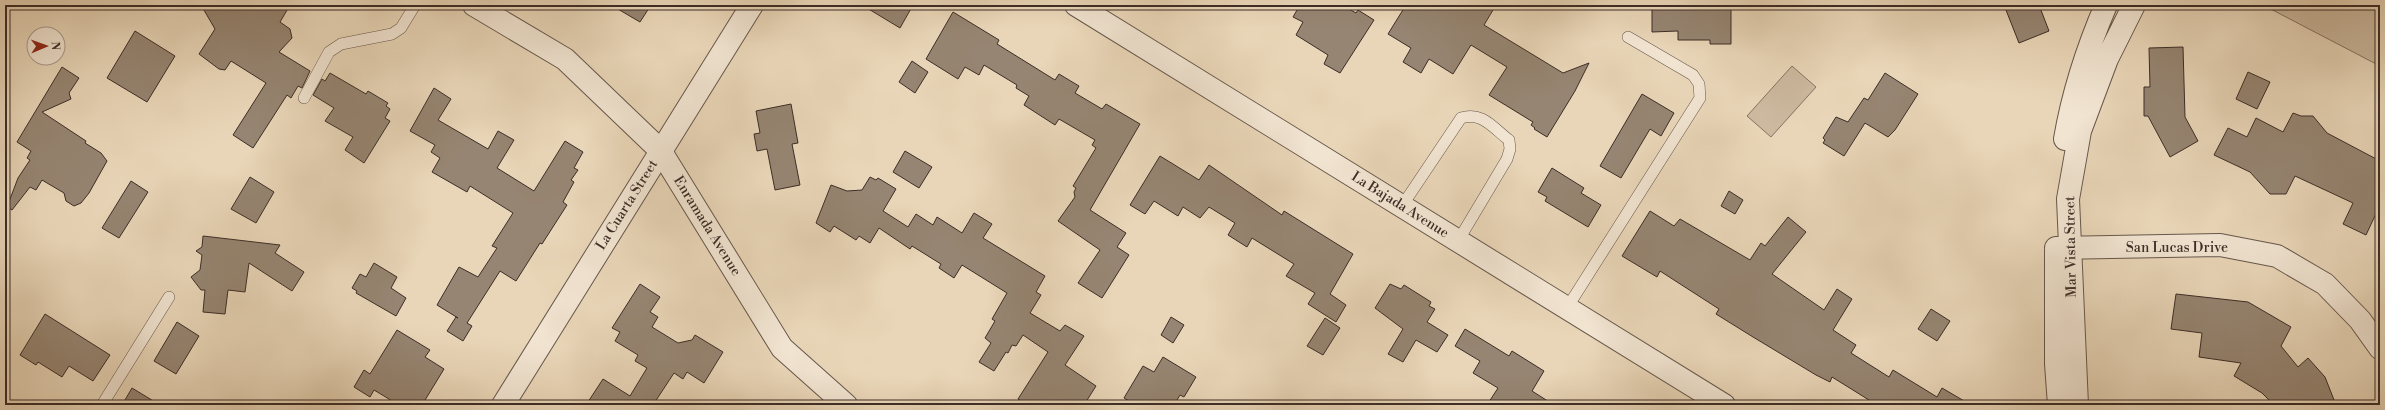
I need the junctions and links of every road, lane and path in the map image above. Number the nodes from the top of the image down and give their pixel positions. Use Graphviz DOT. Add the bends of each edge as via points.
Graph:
graph roads {
  1 [pos="414,5"];
  2 [pos="474,5"];
  3 [pos="752,5"];
  4 [pos="1076,5"];
  5 [pos="2106,5"];
  6 [pos="2134,5"];
  7 [pos="1628,37"];
  8 [pos="304,98"];
  9 [pos="660,150"];
  10 [pos="1402,206"];
  11 [pos="1458,241"];
  12 [pos="2063,248"];
  13 [pos="169,296"];
  14 [pos="1567,308"];
  15 [pos="2380,348"];
  16 [pos="102,405"];
  17 [pos="503,405"];
  18 [pos="846,405"];
  19 [pos="1724,405"];
  20 [pos="2059,405"];
  21 [pos="2077,405"];
  1 -- 8 [label="lane" via="400,28 392,34 341,44 329,52"];
  2 -- 9 [label="street, Enramada Avenue" via="565,59"];
  3 -- 9 [label="street, La Cuarta Street"];
  4 -- 10 [label="street, La Bajada Avenue"];
  5 -- 12 [label="street, Mar Vista Street" via="2078,79 2069,116 2058,184"];
  6 -- 12 [label="street, Mar Vista Street" via="2107,59 2080,131 2068,199"];
  7 -- 14 [label="lane" via="1693,75 1699,84 1700,98"];
  9 -- 17 [label="street, La Cuarta Street"];
  9 -- 18 [label="street, Enramada Avenue" via="782,348"];
  10 -- 11 [label="street, La Bajada Avenue"];
  10 -- 11 [label="lane" via="1461,118 1478,116 1509,140 1510,149 1507,159"];
  11 -- 14 [label="street, La Bajada Avenue"];
  12 -- 15 [label="street, San Lucas Drive" via="2220,245 2276,256 2325,284 2360,320"];
  12 -- 20 [label="street, Mar Vista Street" via="2056,364"];
  12 -- 21 [label="street, Mar Vista Street"];
  13 -- 16 [label="lane"];
  14 -- 19 [label="street, La Bajada Avenue"];
}
